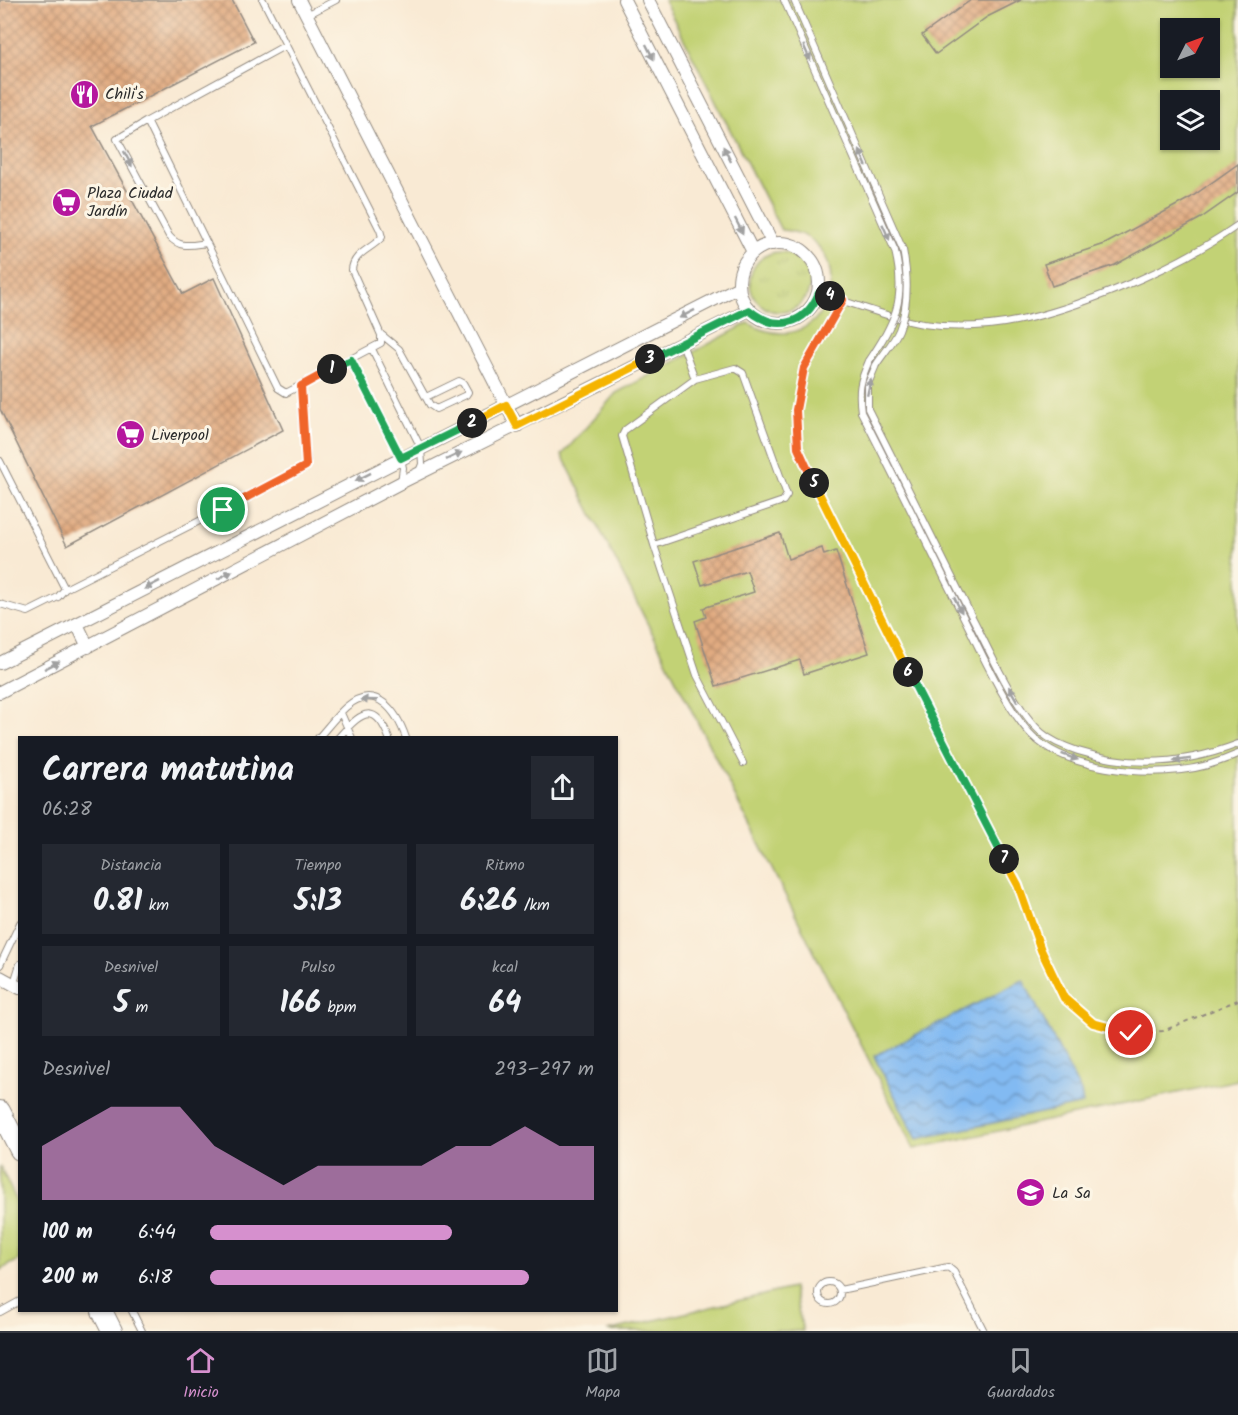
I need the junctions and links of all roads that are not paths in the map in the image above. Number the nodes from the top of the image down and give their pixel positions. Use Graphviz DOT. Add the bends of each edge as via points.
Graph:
graph roads {
  1 [pos="262,0"];
  2 [pos="299,0"];
  3 [pos="336,0"];
  4 [pos="624,0"];
  5 [pos="648,0"];
  6 [pos="784,0"];
  7 [pos="794,0"];
  8 [pos="306,15"];
  9 [pos="286,45"];
  10 [pos="147,121"];
  11 [pos="1238,225"];
  12 [pos="207,243"];
  13 [pos="773,244"];
  14 [pos="753,252"];
  15 [pos="739,287"];
  16 [pos="819,293"];
  17 [pos="749,310"];
  18 [pos="381,335"];
  19 [pos="681,343"];
  20 [pos="372,349"];
  21 [pos="351,360"];
  22 [pos="695,378"];
  23 [pos="301,386"];
  24 [pos="426,397"];
  25 [pos="506,405"];
  26 [pos="517,426"];
  27 [pos="421,448"];
  28 [pos="401,458"];
  29 [pos="0,461"];
  30 [pos="418,474"];
  31 [pos="400,483"];
  32 [pos="654,545"];
  33 [pos="65,589"];
  34 [pos="0,604"];
  35 [pos="77,624"];
  36 [pos="88,647"];
  37 [pos="0,663"];
  38 [pos="0,692"];
  39 [pos="341,713"];
  40 [pos="348,727"];
  41 [pos="320,736"];
  42 [pos="340,736"];
  43 [pos="351,736"];
  44 [pos="388,736"];
  45 [pos="405,736"];
  46 [pos="1238,744"];
  47 [pos="1238,754"];
  48 [pos="743,763"];
  49 [pos="18,927"];
  50 [pos="0,965"];
  51 [pos="0,977"];
  52 [pos="17,985"];
  53 [pos="0,1111"];
  54 [pos="18,1146"];
  55 [pos="840,1290"];
  56 [pos="18,1302"];
  57 [pos="0,1312"];
  58 [pos="132,1312"];
  59 [pos="142,1331"];
  60 [pos="984,1331"];
  1 -- 9 [label="lane"];
  2 -- 8 [label="street"];
  3 -- 8 [label="lane"];
  4 -- 14 [label="street, one-way"];
  13 -- 5 [label="street, one-way"];
  6 -- 47 [label="lane, one-way, bridge" via="895,251 900,272 898,305 891,327 860,380 861,412 1021,724 1059,753 1102,767 1182,770"];
  46 -- 7 [label="lane, one-way, bridge" via="1179,761 1132,762 1063,746 1043,735 1028,720 868,409 868,384 898,331 905,306 907,271 903,250"];
  8 -- 25 [label="street"];
  9 -- 10 [label="lane"];
  9 -- 18 [label="lane" via="380,230 382,237 356,256 351,270"];
  10 -- 12 [label="lane"];
  10 -- 12 [label="lane, one-way" via="117,139 174,242 182,246"];
  11 -- 16 [label="lane" via="1131,283 1021,321 984,326 923,324"];
  12 -- 23 [label="lane" via="278,388 285,393"];
  13 -- 14 [label="street"];
  13 -- 16 [label="street" via="789,244 810,257 819,280"];
  14 -- 15 [label="street" via="742,268"];
  15 -- 17 [label="street"];
  15 -- 25 [label="street, one-way"];
  16 -- 17 [label="street" via="806,314 783,323 759,318"];
  17 -- 19 [label="street"];
  18 -- 20 [label="lane" via="381,343"];
  18 -- 24 [label="lane" via="399,349"];
  19 -- 22 [label="lane"];
  19 -- 26 [label="street"];
  20 -- 21 [label="lane"];
  20 -- 27 [label="lane"];
  21 -- 23 [label="lane"];
  21 -- 28 [label="lane"];
  22 -- 32 [label="lane" via="622,436"];
  22 -- 32 [label="lane" via="735,368 743,373 787,495 783,501"];
  23 -- 33 [label="lane" via="307,464 304,468"];
  24 -- 24 [label="lane" via="436,409 468,392 459,381"];
  25 -- 26 [label="street"];
  25 -- 27 [label="street"];
  30 -- 26 [label="street, one-way"];
  27 -- 28 [label="street"];
  27 -- 30 [label="lane"];
  28 -- 31 [label="lane"];
  28 -- 35 [label="street, one-way"];
  29 -- 33 [label="lane"];
  30 -- 31 [label="street"];
  36 -- 31 [label="street, one-way"];
  32 -- 48 [label="lane" via="697,675"];
  33 -- 34 [label="lane" via="58,597 28,612"];
  35 -- 36 [label="street"];
  35 -- 37 [label="street"];
  38 -- 36 [label="street, one-way"];
  39 -- 40 [label="lane"];
  39 -- 41 [label="lane"];
  45 -- 39 [label="lane, one-way" via="394,711 376,699 356,700"];
  40 -- 42 [label="lane"];
  40 -- 43 [label="lane"];
  40 -- 44 [label="lane" via="363,714 372,715 380,719"];
  49 -- 50 [label="lane"];
  51 -- 52 [label="street"];
  53 -- 54 [label="main road"];
  55 -- 60 [label="lane" via="948,1267"];
  56 -- 57 [label="lane"];
  58 -- 59 [label="lane"];
}
